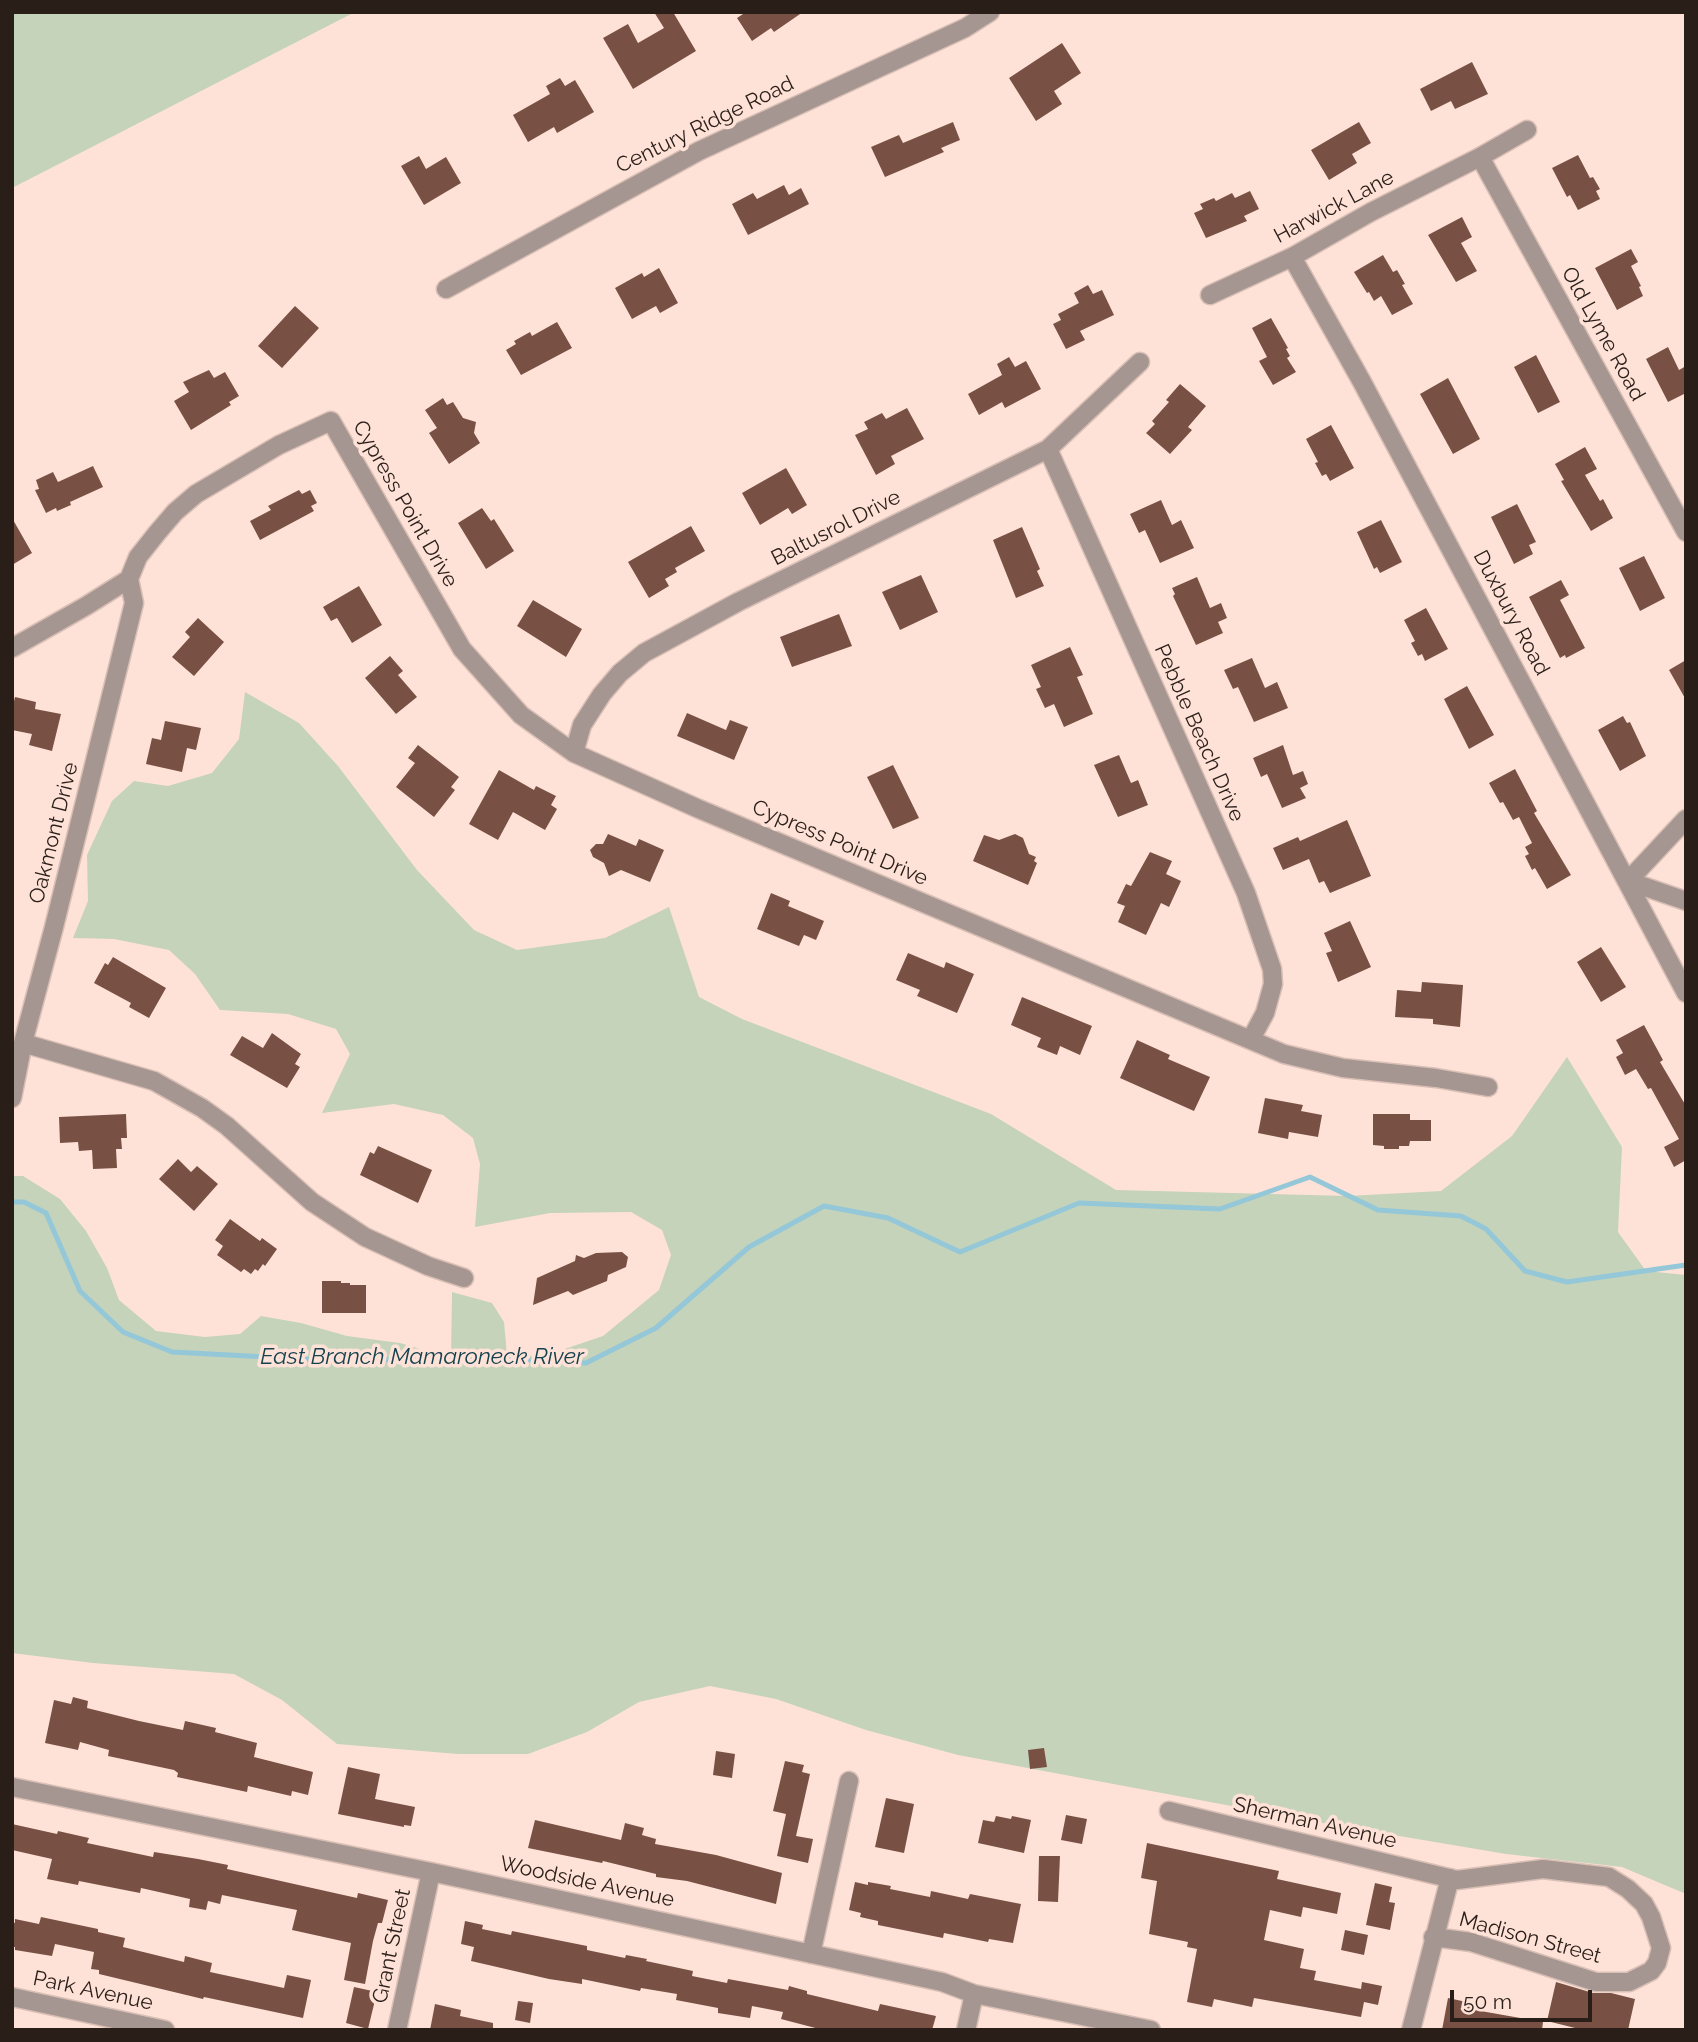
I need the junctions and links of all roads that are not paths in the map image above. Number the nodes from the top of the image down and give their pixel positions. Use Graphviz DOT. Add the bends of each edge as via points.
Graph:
graph roads {
  1 [pos="990,12"];
  2 [pos="1527,130"];
  3 [pos="1480,157"];
  4 [pos="1292,257"];
  5 [pos="446,289"];
  6 [pos="1210,296"];
  7 [pos="1140,362"];
  8 [pos="1048,449"];
  9 [pos="1686,532"];
  10 [pos="129,579"];
  11 [pos="12,648"];
  12 [pos="575,753"];
  13 [pos="1686,818"];
  14 [pos="1628,881"];
  15 [pos="1686,901"];
  16 [pos="1686,993"];
  17 [pos="1251,1039"];
  18 [pos="23,1043"];
  19 [pos="1488,1087"];
  20 [pos="12,1098"];
  21 [pos="464,1278"];
  22 [pos="849,1781"];
  23 [pos="12,1787"];
  24 [pos="1169,1811"];
  25 [pos="430,1872"];
  26 [pos="1450,1878"];
  27 [pos="1433,1937"];
  28 [pos="811,1954"];
  29 [pos="974,1994"];
  30 [pos="12,1997"];
  31 [pos="165,2030"];
  32 [pos="397,2030"];
  33 [pos="966,2030"];
  34 [pos="1151,2030"];
  35 [pos="1411,2030"];
  1 -- 5 [label="street, Century Ridge Road" via="965,28 699,151"];
  2 -- 3 [label="street, Harwick Lane"];
  3 -- 4 [label="street, Harwick Lane"];
  3 -- 9 [label="street, Old Lyme Road"];
  4 -- 6 [label="street, Harwick Lane"];
  4 -- 14 [label="street, Duxbury Road"];
  7 -- 8 [label="street, Baltusrol Drive"];
  8 -- 12 [label="street, Baltusrol Drive" via="644,653 602,694 582,724"];
  8 -- 17 [label="street, Pebble Beach Drive" via="1246,893 1268,956 1273,984"];
  10 -- 11 [label="street"];
  10 -- 12 [label="street, Cypress Point Drive" via="138,557 196,494 279,445 331,421 462,649 521,715"];
  10 -- 18 [label="street, Oakmont Drive" via="134,603"];
  12 -- 17 [label="street, Cypress Point Drive"];
  13 -- 14 [label="street"];
  14 -- 15 [label="street"];
  14 -- 16 [label="street, Duxbury Road"];
  17 -- 19 [label="street, Cypress Point Drive" via="1284,1054 1343,1068"];
  18 -- 20 [label="street, Oakmont Drive"];
  18 -- 21 [label="street" via="154,1081 227,1126 312,1202 365,1237"];
  22 -- 28 [label="street"];
  23 -- 25 [label="street, Woodside Avenue"];
  24 -- 26 [label="street, Sherman Avenue"];
  25 -- 28 [label="street, Woodside Avenue"];
  25 -- 32 [label="street, Grant Street"];
  26 -- 27 [label="street, Madison Street"];
  26 -- 27 [label="street, Madison Street" via="1543,1868 1609,1877 1644,1904 1661,1948 1657,1963 1629,1982 1596,1982 1471,1942"];
  27 -- 35 [label="street, Madison Street"];
  28 -- 29 [label="street, Woodside Avenue" via="942,1982"];
  29 -- 33 [label="street"];
  29 -- 34 [label="street, Woodside Avenue"];
  30 -- 31 [label="street, Park Avenue"];
}
